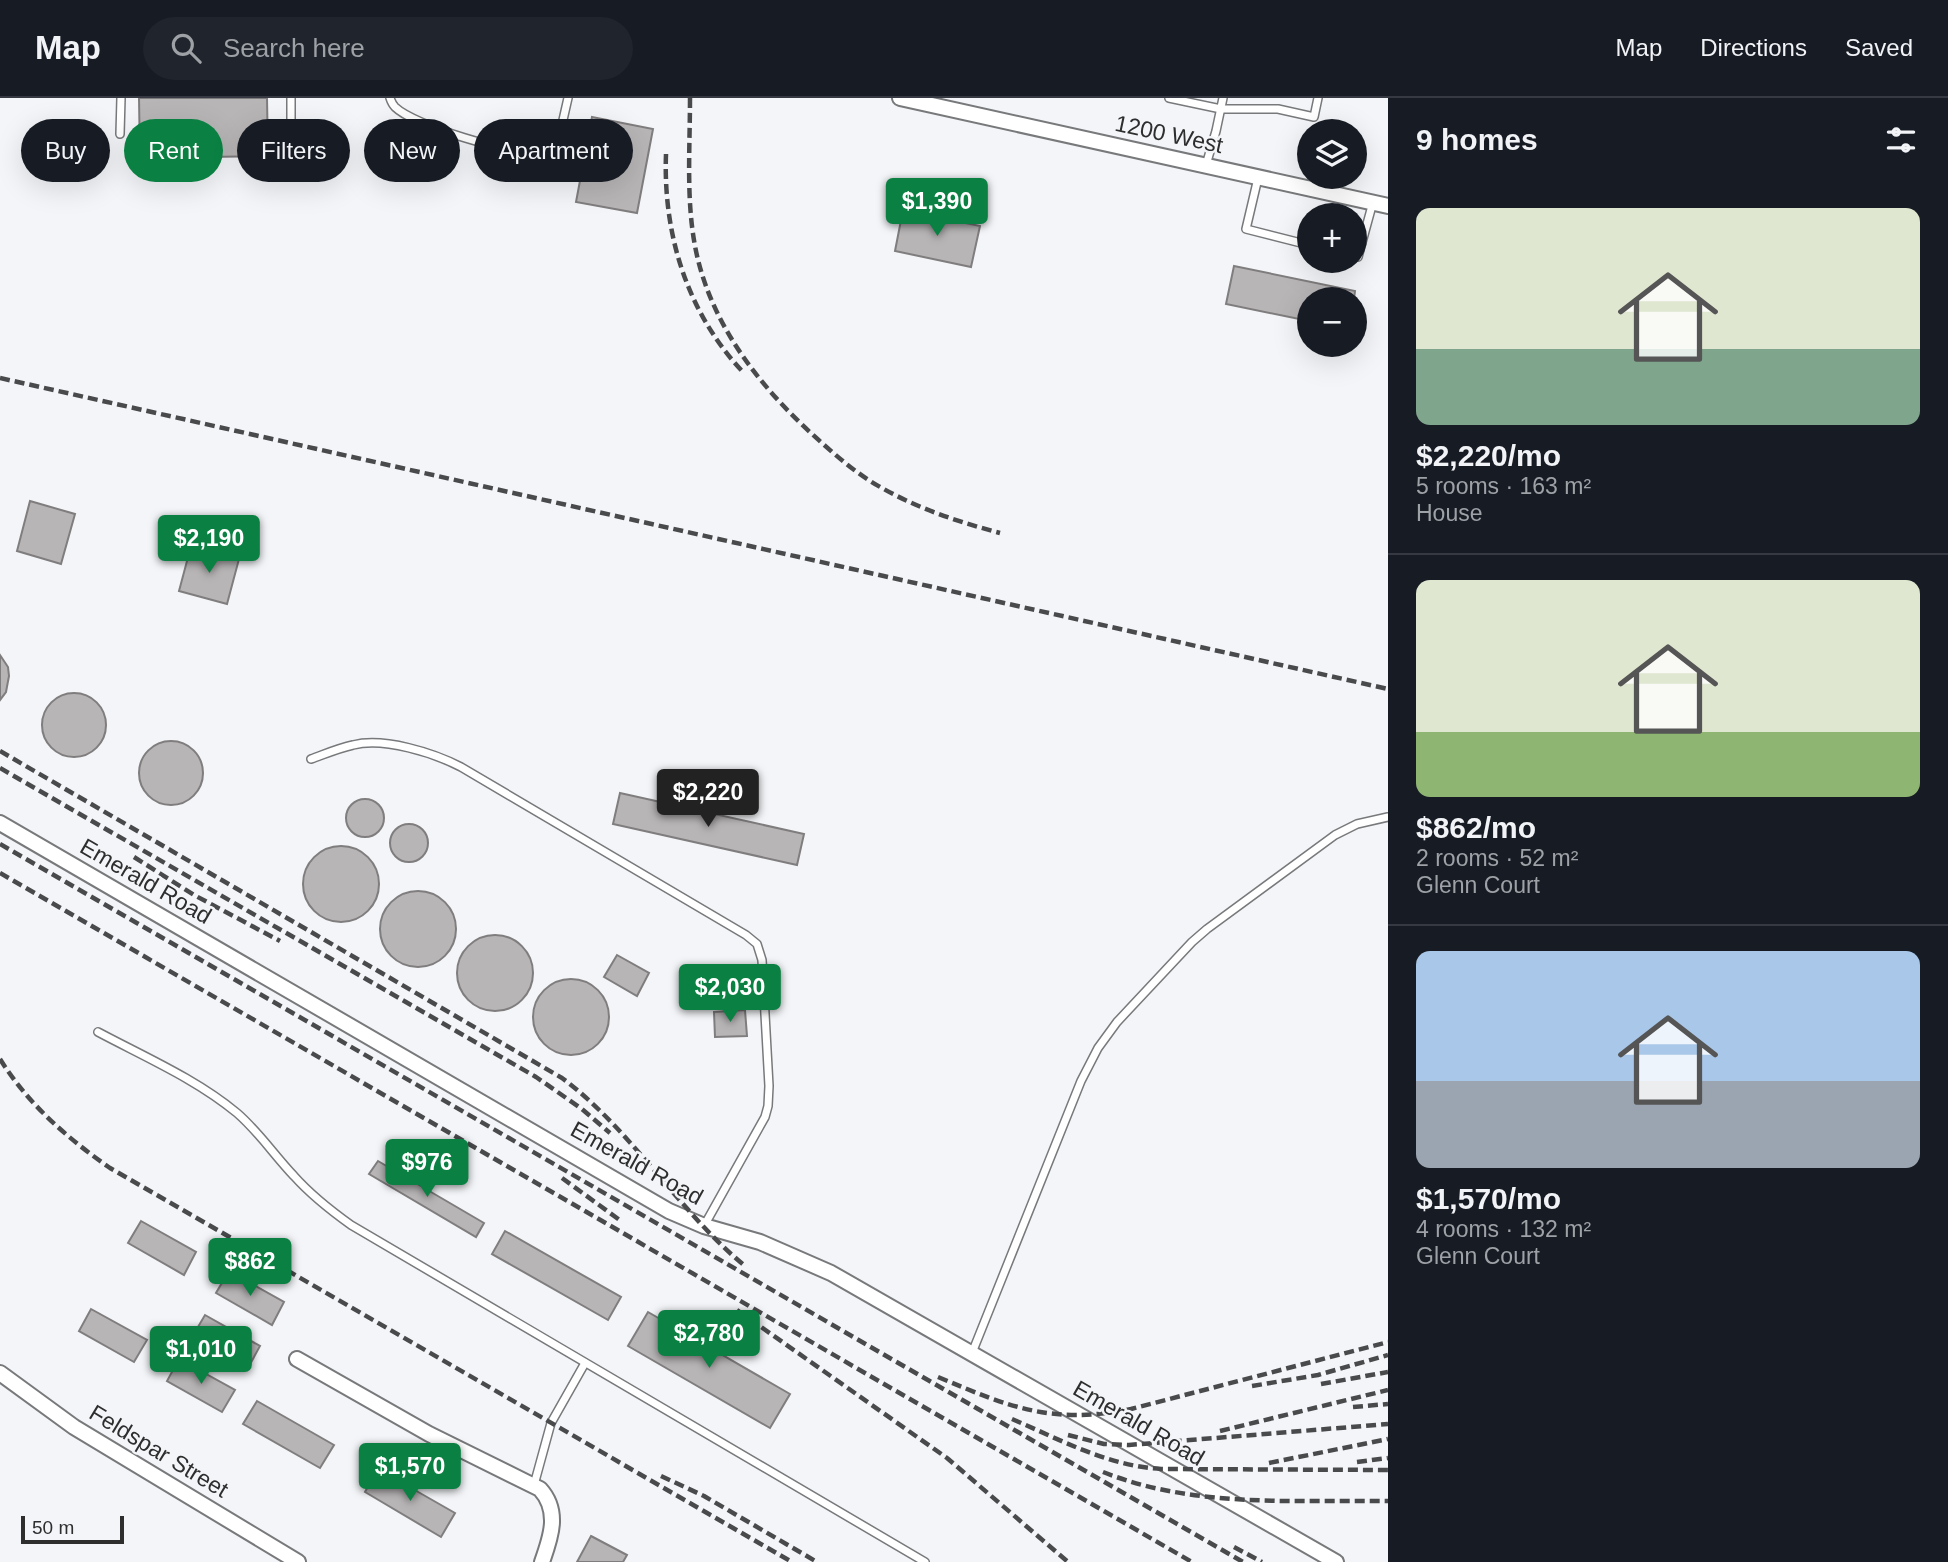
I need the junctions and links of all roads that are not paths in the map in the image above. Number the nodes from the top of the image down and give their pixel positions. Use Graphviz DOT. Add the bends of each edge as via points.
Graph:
graph roads {
  1 [pos="121,98"];
  2 [pos="291,98"];
  3 [pos="390,98"];
  4 [pos="568,98"];
  5 [pos="900,98"];
  6 [pos="1169,98"];
  7 [pos="1223,98"];
  8 [pos="1318,98"];
  9 [pos="1221,109"];
  10 [pos="291,119"];
  11 [pos="120,134"];
  12 [pos="1206,165"];
  13 [pos="1258,177"];
  14 [pos="1373,202"];
  15 [pos="1388,205"];
  16 [pos="1367,224"];
  17 [pos="1297,242"];
  18 [pos="311,759"];
  19 [pos="1388,817"];
  20 [pos="0,823"];
  21 [pos="98,1032"];
  22 [pos="704,1226"];
  23 [pos="972,1353"];
  24 [pos="297,1359"];
  25 [pos="585,1363"];
  26 [pos="0,1373"];
  27 [pos="533,1486"];
  28 [pos="298,1562"];
  29 [pos="542,1562"];
  30 [pos="925,1562"];
  31 [pos="1336,1562"];
  1 -- 11 [label="lane"];
  2 -- 10 [label="lane"];
  3 -- 4 [label="lane" via="415,120 489,146 542,152 558,142"];
  5 -- 12 [label="street, 1200 West"];
  6 -- 9 [label="lane"];
  7 -- 9 [label="lane"];
  8 -- 9 [label="lane" via="1314,117 1278,109"];
  9 -- 12 [label="lane"];
  12 -- 13 [label="street, 1200 West"];
  13 -- 14 [label="street, 1200 West"];
  13 -- 17 [label="lane" via="1246,229"];
  14 -- 15 [label="street, 1200 West"];
  14 -- 16 [label="lane"];
  18 -- 22 [label="lane" via="373,743 439,757 757,944 762,960 768,1106"];
  19 -- 23 [label="lane" via="1335,835 1223,916 1192,942 1112,1028 1081,1081"];
  20 -- 22 [label="street, Emerald Road" via="669,1211"];
  21 -- 25 [label="lane" via="220,1100 255,1130 304,1188 333,1213"];
  22 -- 23 [label="street, Emerald Road" via="811,1263"];
  23 -- 31 [label="street, Emerald Road"];
  24 -- 27 [label="street"];
  25 -- 27 [label="lane" via="551,1423"];
  25 -- 30 [label="lane"];
  26 -- 28 [label="street, Feldspar Street" via="74,1427"];
  27 -- 29 [label="street" via="552,1506"];
}
